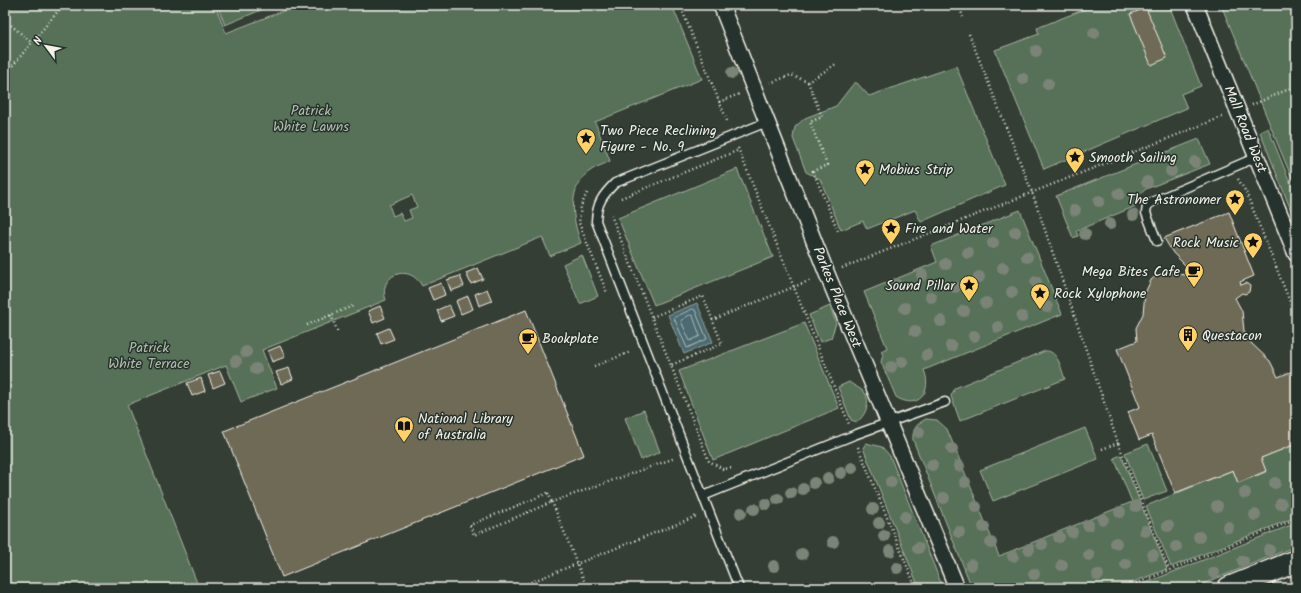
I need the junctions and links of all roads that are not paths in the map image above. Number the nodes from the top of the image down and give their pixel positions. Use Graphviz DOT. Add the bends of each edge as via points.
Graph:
graph roads {
  1 [pos="722,5"];
  2 [pos="1195,5"];
  3 [pos="768,122"];
  4 [pos="1257,157"];
  5 [pos="1157,241"];
  6 [pos="1296,254"];
  7 [pos="945,402"];
  8 [pos="889,424"];
  9 [pos="703,496"];
  10 [pos="1296,561"];
  11 [pos="739,588"];
  12 [pos="956,588"];
  13 [pos="1229,588"];
  1 -- 3 [label="street, Parkes Place West"];
  2 -- 4 [label="street, Mall Road West"];
  3 -- 8 [label="street, Parkes Place West"];
  3 -- 9 [label="lane" via="616,184 605,193 597,207 596,221"];
  4 -- 5 [label="lane" via="1147,206 1146,213"];
  4 -- 6 [label="street, Mall Road West"];
  7 -- 8 [label="lane"];
  8 -- 9 [label="lane" via="854,435"];
  8 -- 12 [label="street, Parkes Place West"];
  9 -- 11 [label="lane"];
  10 -- 13 [label="main road"];
}
